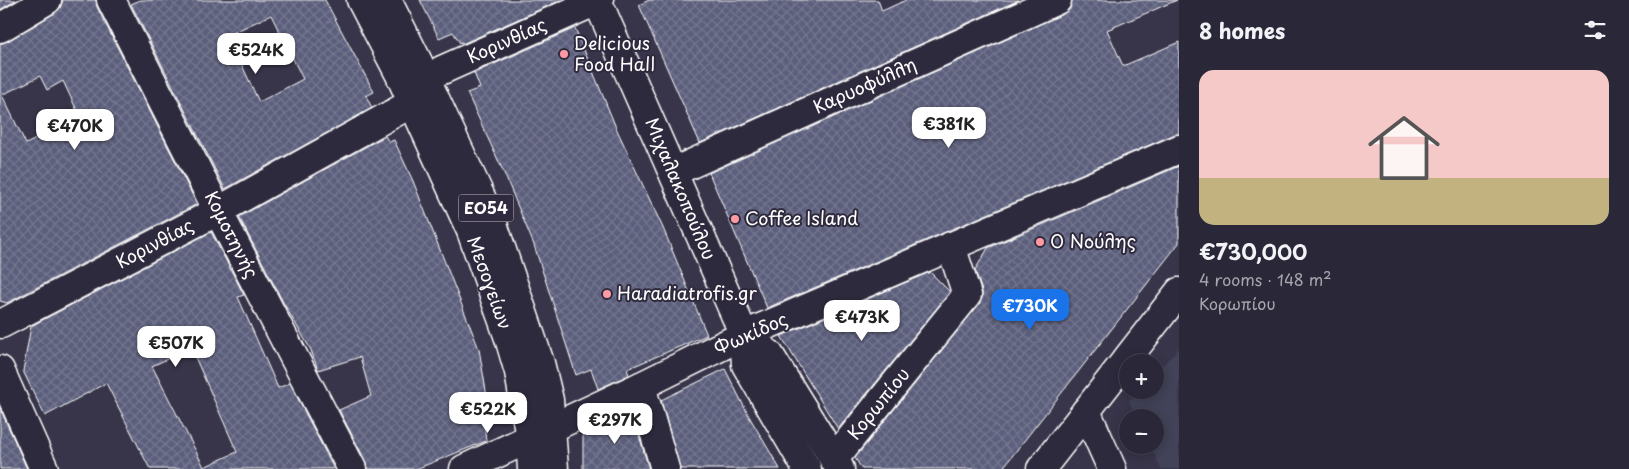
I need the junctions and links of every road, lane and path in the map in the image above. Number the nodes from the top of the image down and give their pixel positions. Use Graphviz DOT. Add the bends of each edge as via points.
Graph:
graph roads {
  1 [pos="47,0"];
  2 [pos="111,0"];
  3 [pos="361,0"];
  4 [pos="387,0"];
  5 [pos="407,0"];
  6 [pos="598,0"];
  7 [pos="1057,0"];
  8 [pos="0,28"];
  9 [pos="442,70"];
  10 [pos="412,103"];
  11 [pos="1179,149"];
  12 [pos="673,172"];
  13 [pos="218,211"];
  14 [pos="951,246"];
  15 [pos="1179,292"];
  16 [pos="0,331"];
  17 [pos="744,336"];
  18 [pos="0,370"];
  19 [pos="640,386"];
  20 [pos="1086,411"];
  21 [pos="550,429"];
  22 [pos="837,464"];
  23 [pos="44,469"];
  24 [pos="352,469"];
  25 [pos="464,469"];
  26 [pos="532,469"];
  27 [pos="554,469"];
  28 [pos="571,469"];
  29 [pos="665,469"];
  30 [pos="807,469"];
  31 [pos="1041,469"];
  32 [pos="1112,469"];
  1 -- 8 [label="street"];
  2 -- 13 [label="street, Κομοτηνής"];
  3 -- 10 [label="street, Μεσογείων / ΕΟ54"];
  4 -- 21 [label="street, Μεσογείων / ΕΟ54" via="492,221 540,362 549,400"];
  5 -- 9 [label="street, Μεσογείων / ΕΟ54"];
  6 -- 9 [label="street, Κορινθίας"];
  6 -- 12 [label="street, Μιχαλακοπούλου"];
  7 -- 12 [label="street, Καρυοφύλλη"];
  9 -- 21 [label="street, Μεσογείων / ΕΟ54" via="508,213 560,369"];
  10 -- 13 [label="street, Κορινθίας"];
  10 -- 21 [label="street, Μεσογείων / ΕΟ54" via="471,231 519,372"];
  11 -- 14 [label="street, Φωκίδος"];
  12 -- 17 [label="street, Μιχαλακοπούλου"];
  13 -- 16 [label="street, Κορινθίας"];
  13 -- 24 [label="street, Κομοτηνής"];
  14 -- 17 [label="street, Φωκίδος"];
  14 -- 22 [label="street, Κορωπίου" via="967,295"];
  15 -- 20 [label="street"];
  17 -- 19 [label="street, Φωκίδος"];
  17 -- 22 [label="street" via="769,354"];
  17 -- 30 [label="street" via="746,365"];
  18 -- 23 [label="street"];
  19 -- 21 [label="street, Φωκίδος"];
  19 -- 29 [label="street"];
  20 -- 31 [label="street"];
  20 -- 32 [label="street"];
  21 -- 25 [label="street, Φωκίδος"];
  21 -- 26 [label="street, Μεσογείων / ΕΟ54"];
  21 -- 27 [label="street, Μεσογείων / ΕΟ54"];
  21 -- 28 [label="street, Μεσογείων / ΕΟ54"];
}
